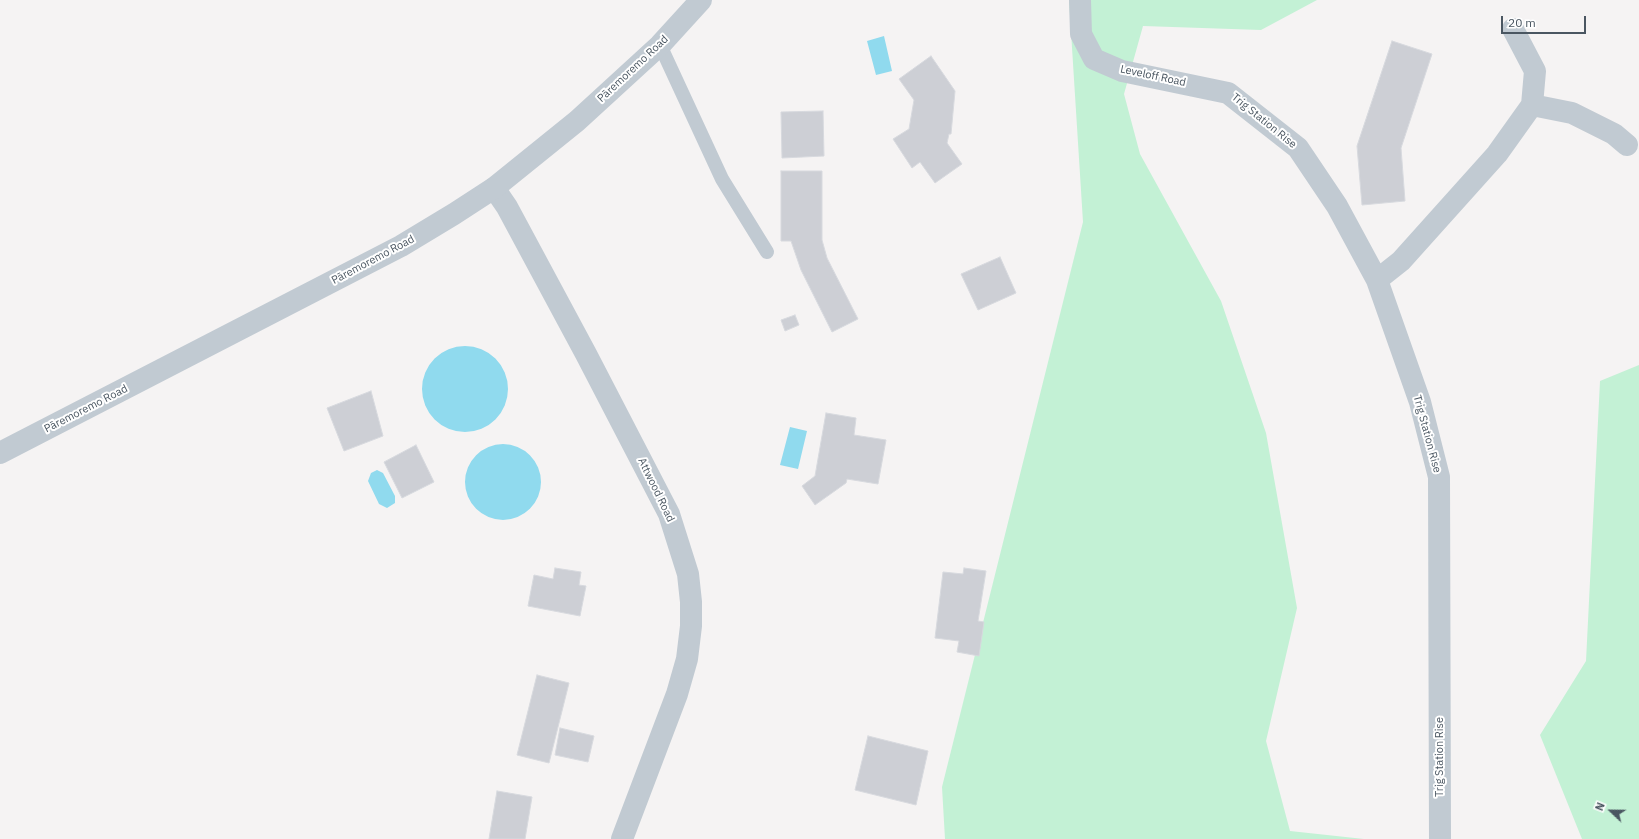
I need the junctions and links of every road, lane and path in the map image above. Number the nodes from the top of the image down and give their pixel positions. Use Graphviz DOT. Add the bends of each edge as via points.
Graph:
graph roads {
  1 [pos="701,0"];
  2 [pos="1080,0"];
  3 [pos="1514,29"];
  4 [pos="660,45"];
  5 [pos="1228,92"];
  6 [pos="1532,105"];
  7 [pos="1627,145"];
  8 [pos="494,188"];
  9 [pos="766,252"];
  10 [pos="1377,280"];
  11 [pos="0,453"];
  12 [pos="622,839"];
  13 [pos="1440,839"];
  1 -- 4 [label="street, Pāremoremo Road"];
  2 -- 5 [label="street, Leveloff Road" via="1081,34 1094,59 1122,71"];
  3 -- 6 [label="street" via="1535,71"];
  4 -- 8 [label="street, Pāremoremo Road" via="577,121"];
  4 -- 9 [label="lane" via="722,179"];
  5 -- 10 [label="street, Trig Station Rise" via="1298,148 1337,206"];
  6 -- 7 [label="street" via="1572,113 1614,134"];
  6 -- 10 [label="street" via="1497,154 1401,261"];
  8 -- 11 [label="street, Pāremoremo Road" via="401,246"];
  8 -- 12 [label="street, Attwood Road" via="507,207 669,514 688,574 691,610 687,659 677,694"];
  10 -- 13 [label="street, Trig Station Rise" via="1420,402 1439,477"];
}
